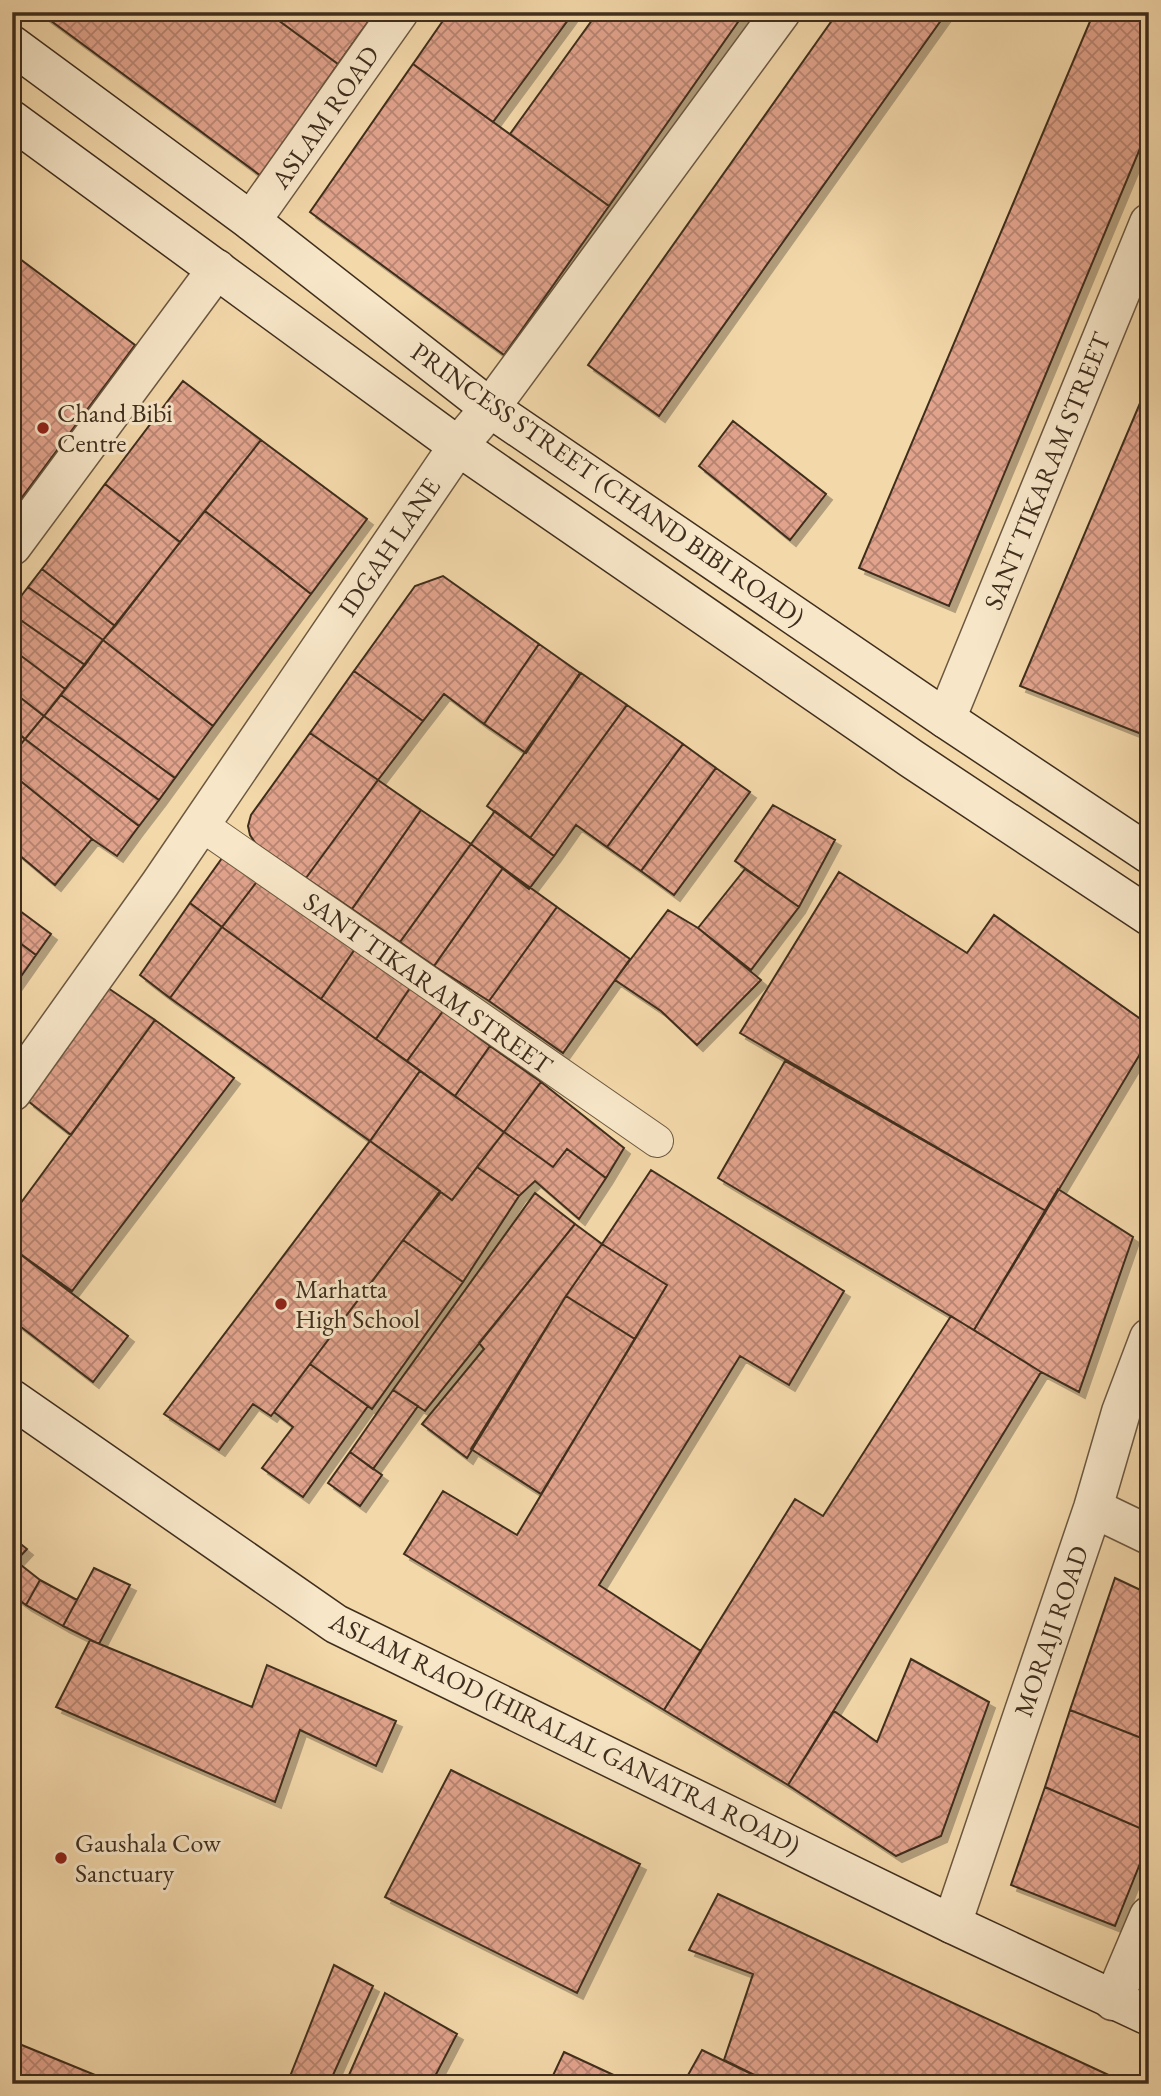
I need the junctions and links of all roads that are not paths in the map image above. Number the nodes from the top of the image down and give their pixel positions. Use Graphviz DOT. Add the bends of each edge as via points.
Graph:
graph roads {
  1 [pos="399,12"];
  2 [pos="781,12"];
  3 [pos="12,45"];
  4 [pos="12,120"];
  5 [pos="251,221"];
  6 [pos="1149,223"];
  7 [pos="217,269"];
  8 [pos="490,408"];
  9 [pos="458,446"];
  10 [pos="12,546"];
  11 [pos="946,719"];
  12 [pos="200,824"];
  13 [pos="1149,854"];
  14 [pos="1149,916"];
  15 [pos="12,1092"];
  16 [pos="657,1141"];
  17 [pos="1149,1338"];
  18 [pos="12,1399"];
  19 [pos="1093,1508"];
  20 [pos="1149,1535"];
  21 [pos="1149,1916"];
  22 [pos="952,1924"];
  23 [pos="1113,2001"];
  24 [pos="1149,2016"];
  1 -- 5 [label="street, ASLAM ROAD"];
  2 -- 8 [label="street, IDGAH LANE"];
  3 -- 5 [label="street, PRINCESS STREET (CHAND BIBI ROAD)"];
  4 -- 7 [label="street, PRINCESS STREET (CHAND BIBI ROAD)"];
  5 -- 8 [label="street, PRINCESS STREET (CHAND BIBI ROAD)"];
  6 -- 11 [label="street, SANT TIKARAM STREET"];
  7 -- 9 [label="street, PRINCESS STREET (CHAND BIBI ROAD)"];
  7 -- 10 [label="street"];
  8 -- 9 [label="street, IDGAH LANE"];
  8 -- 11 [label="street, PRINCESS STREET (CHAND BIBI ROAD)"];
  9 -- 12 [label="street, IDGAH LANE"];
  9 -- 14 [label="street, PRINCESS STREET (CHAND BIBI ROAD)"];
  11 -- 13 [label="street, PRINCESS STREET (CHAND BIBI ROAD)"];
  12 -- 15 [label="street, IDGAH LANE"];
  12 -- 16 [label="lane, SANT TIKARAM STREET"];
  17 -- 19 [label="street, MORAJI ROAD"];
  18 -- 22 [label="street, ASLAM RAOD (HIRALAL GANATRA ROAD)" via="336,1624"];
  19 -- 20 [label="street"];
  19 -- 22 [label="street, MORAJI ROAD"];
  21 -- 23 [label="street"];
  22 -- 23 [label="street, ASLAM RAOD (HIRALAL GANATRA ROAD)"];
  23 -- 24 [label="street, ASLAM RAOD (HIRALAL GANATRA ROAD)"];
}
